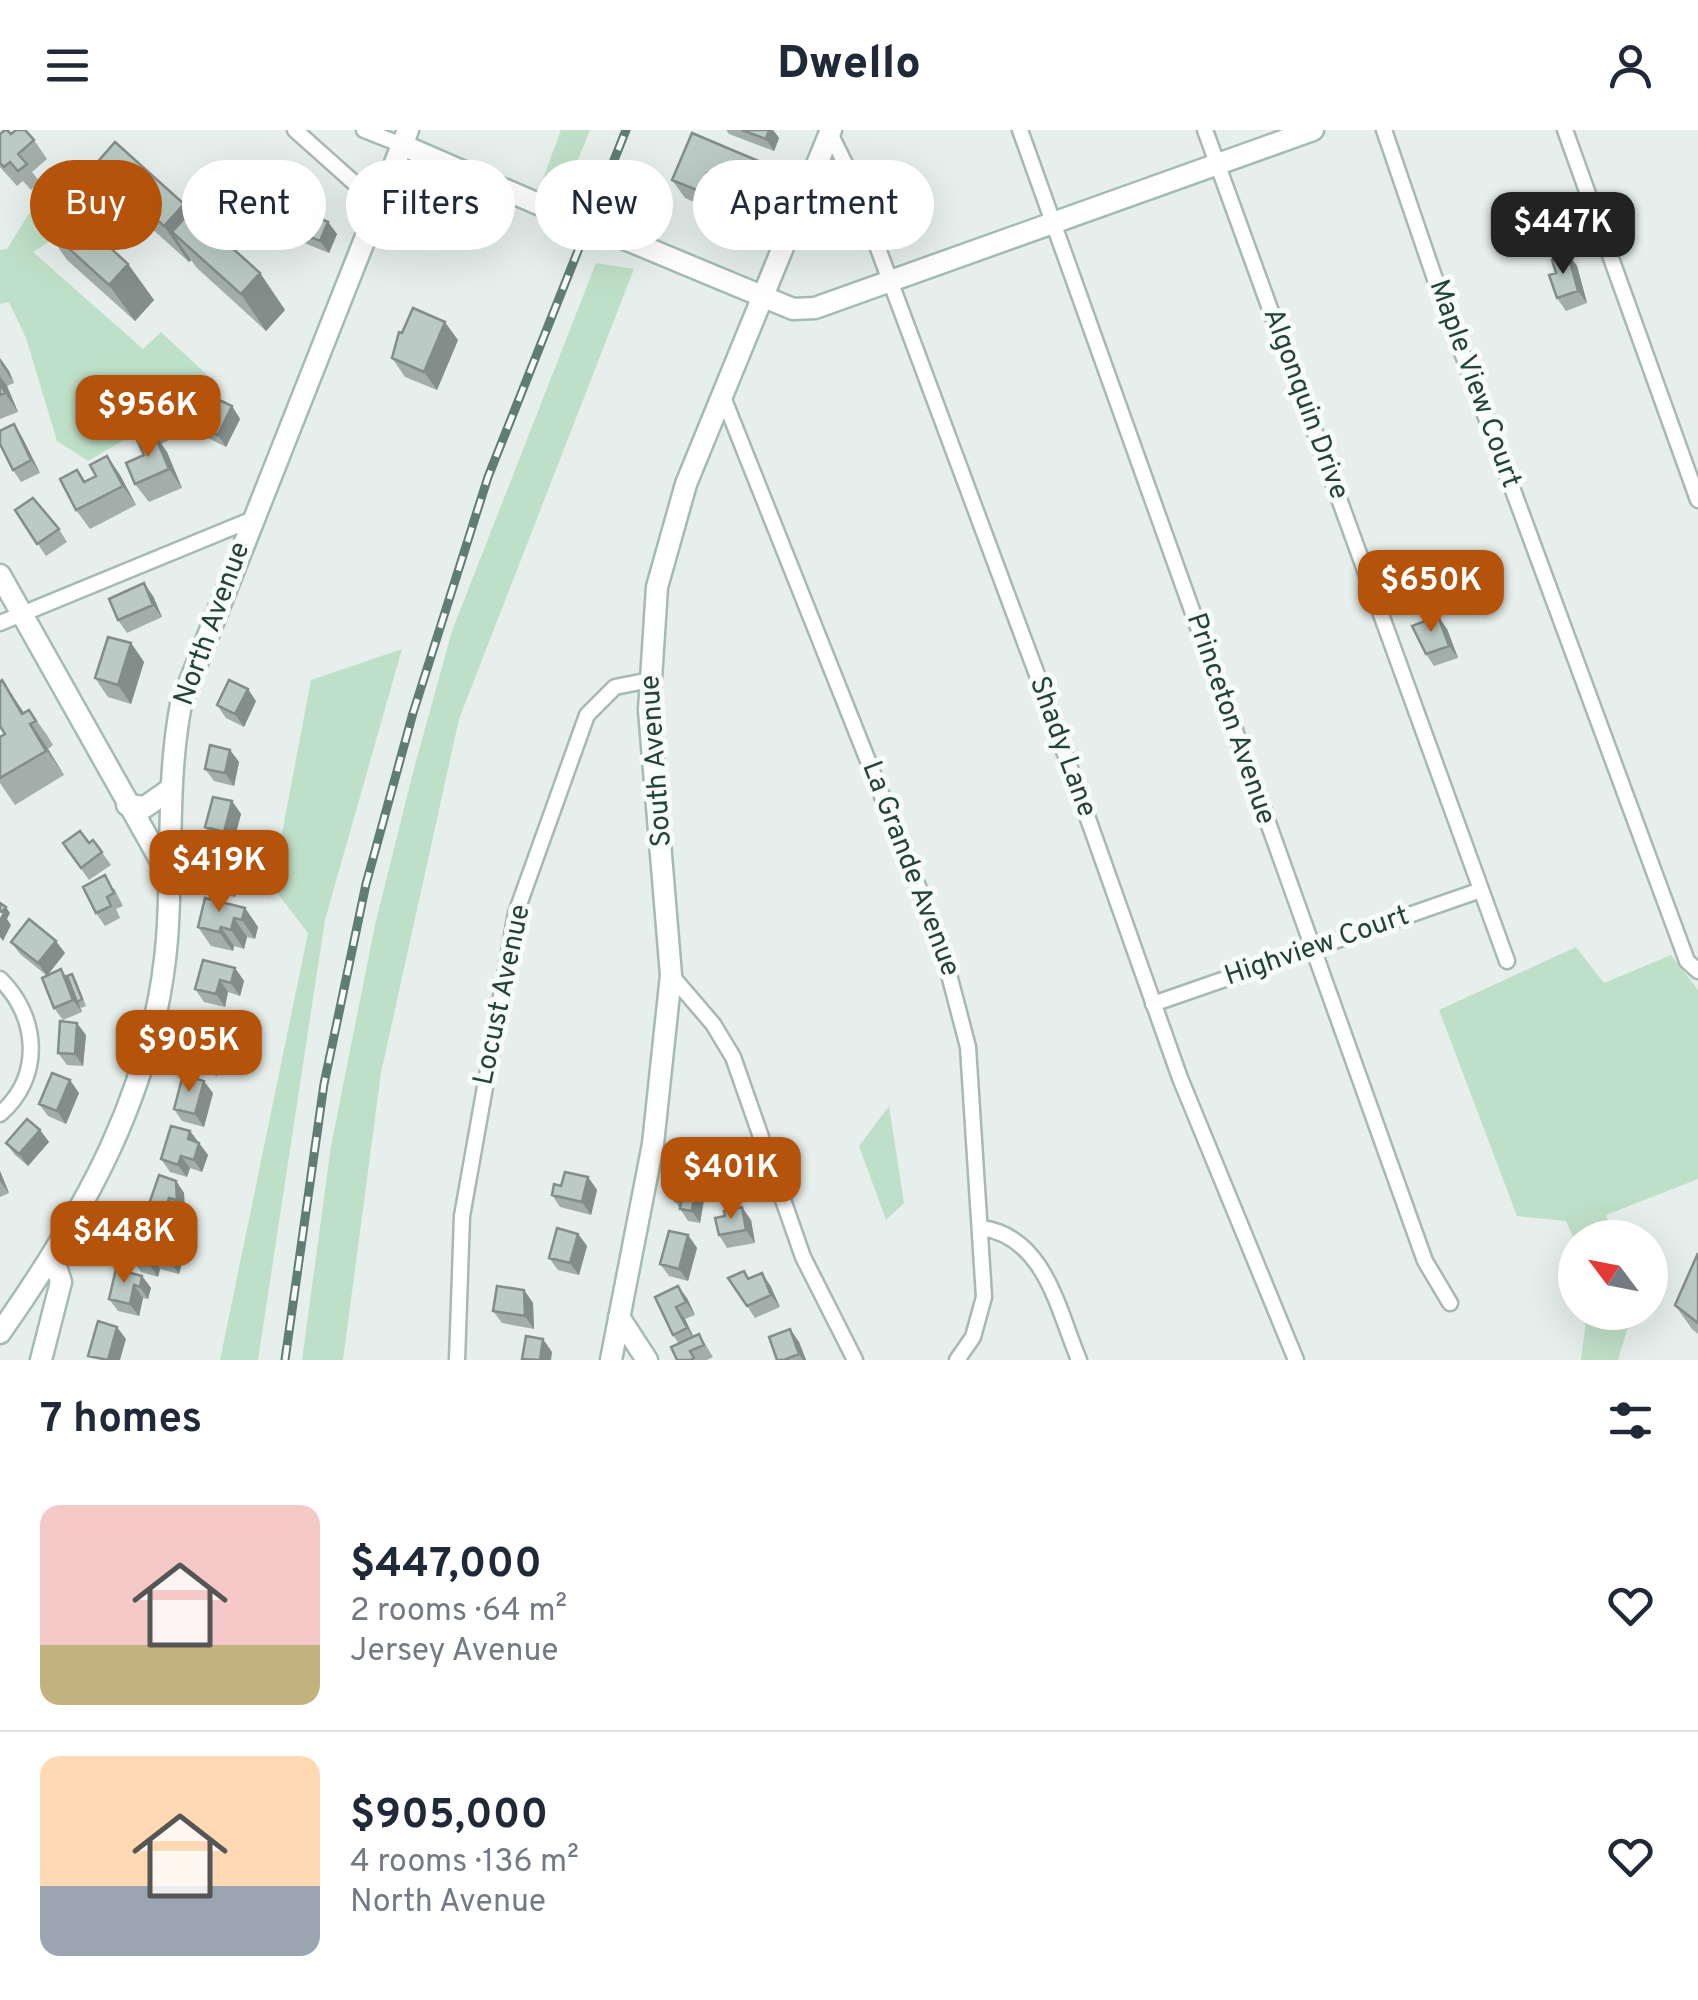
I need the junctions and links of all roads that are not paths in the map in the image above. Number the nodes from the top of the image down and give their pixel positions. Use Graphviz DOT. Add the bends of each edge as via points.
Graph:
graph roads {
  1 [pos="295,130"];
  2 [pos="364,130"];
  3 [pos="1020,130"];
  4 [pos="1204,130"];
  5 [pos="1313,130"];
  6 [pos="1384,130"];
  7 [pos="1565,130"];
  8 [pos="831,131"];
  9 [pos="405,138"];
  10 [pos="1217,164"];
  11 [pos="346,176"];
  12 [pos="1055,222"];
  13 [pos="361,250"];
  14 [pos="890,280"];
  15 [pos="763,293"];
  16 [pos="722,397"];
  17 [pos="1698,500"];
  18 [pos="253,519"];
  19 [pos="0,574"];
  20 [pos="10,618"];
  21 [pos="650,680"];
  22 [pos="169,790"];
  23 [pos="127,805"];
  24 [pos="168,874"];
  25 [pos="1481,890"];
  26 [pos="1310,948"];
  27 [pos="1507,961"];
  28 [pos="1698,971"];
  29 [pos="670,975"];
  30 [pos="0,979"];
  31 [pos="1154,1004"];
  32 [pos="0,1114"];
  33 [pos="982,1228"];
  34 [pos="53,1257"];
  35 [pos="1450,1303"];
  36 [pos="619,1317"];
  37 [pos="0,1333"];
  38 [pos="41,1360"];
  39 [pos="457,1360"];
  40 [pos="601,1360"];
  41 [pos="612,1360"];
  42 [pos="648,1360"];
  43 [pos="855,1360"];
  44 [pos="957,1360"];
  45 [pos="1079,1360"];
  46 [pos="1296,1360"];
  1 -- 11 [label="street"];
  2 -- 9 [label="street"];
  3 -- 12 [label="street, Princeton Avenue"];
  4 -- 10 [label="street, Algonquin Drive"];
  5 -- 10 [label="main road"];
  6 -- 28 [label="street, Maple View Court" via="1687,961"];
  7 -- 17 [label="street"];
  8 -- 14 [label="street, Shady Lane"];
  8 -- 15 [label="main road, South Avenue"];
  9 -- 15 [label="main road, bridge" via="552,210"];
  10 -- 12 [label="main road"];
  10 -- 25 [label="street, Algonquin Drive"];
  12 -- 14 [label="main road"];
  12 -- 26 [label="street, Princeton Avenue"];
  13 -- 18 [label="main road, North Avenue"];
  14 -- 15 [label="main road" via="815,308 793,309"];
  14 -- 31 [label="street, Shady Lane"];
  15 -- 16 [label="main road, South Avenue"];
  16 -- 21 [label="main road, South Avenue" via="671,528"];
  16 -- 33 [label="street, La Grande Avenue" via="953,977 968,1047"];
  18 -- 20 [label="street"];
  18 -- 22 [label="main road, North Avenue" via="181,704"];
  19 -- 20 [label="main road"];
  20 -- 23 [label="main road"];
  21 -- 29 [label="main road, South Avenue"];
  21 -- 39 [label="street, Locust Avenue" via="615,687 586,716 516,913 462,1216"];
  22 -- 23 [label="main road" via="146,807"];
  22 -- 24 [label="main road, North Avenue"];
  23 -- 24 [label="main road"];
  24 -- 34 [label="main road, North Avenue" via="164,970 140,1082 103,1169"];
  25 -- 26 [label="street, Highview Court"];
  25 -- 27 [label="street, Algonquin Drive"];
  26 -- 31 [label="street, Highview Court"];
  26 -- 35 [label="street, Princeton Avenue" via="1425,1261"];
  29 -- 36 [label="main road, South Avenue" via="654,1144"];
  29 -- 43 [label="street" via="732,1057 803,1257"];
  30 -- 32 [label="street" via="21,1006 31,1059 18,1093"];
  31 -- 46 [label="street, Shady Lane"];
  33 -- 44 [label="street, La Grande Avenue" via="983,1313"];
  33 -- 45 [label="street" via="1014,1239 1032,1254"];
  34 -- 37 [label="main road, North Avenue"];
  34 -- 38 [label="main road" via="61,1282"];
  36 -- 40 [label="street"];
  36 -- 41 [label="main road, South Avenue"];
  36 -- 42 [label="main road"];
}
